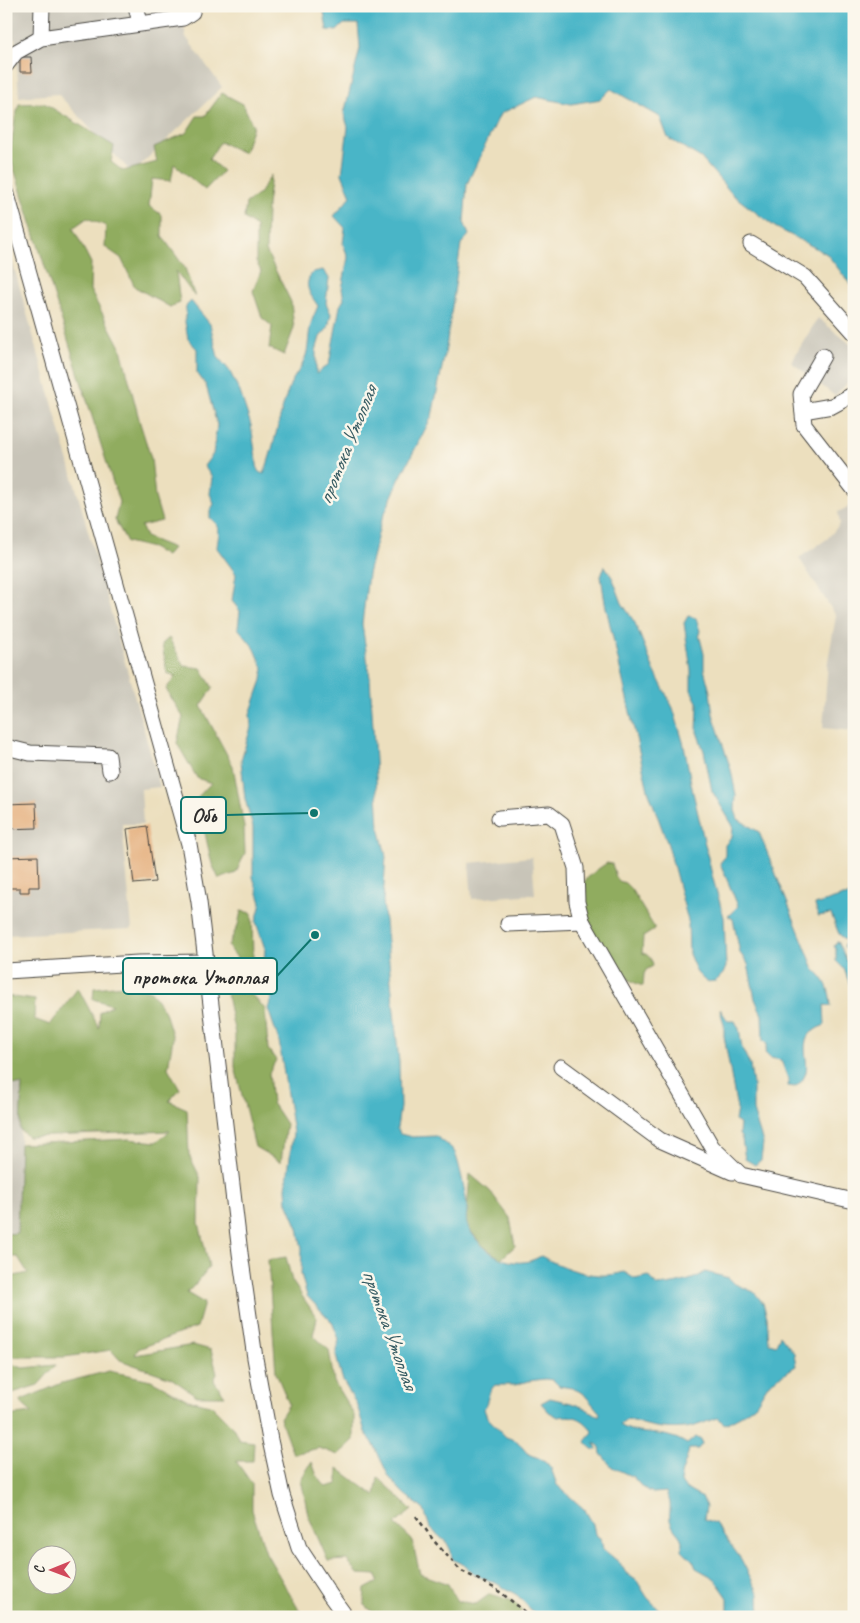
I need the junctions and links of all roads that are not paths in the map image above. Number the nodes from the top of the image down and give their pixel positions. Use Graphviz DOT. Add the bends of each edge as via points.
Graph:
graph roads {
  1 [pos="42,6"];
  2 [pos="136,6"];
  3 [pos="193,6"];
  4 [pos="140,23"];
  5 [pos="41,38"];
  6 [pos="6,65"];
  7 [pos="6,191"];
  8 [pos="751,244"];
  9 [pos="854,332"];
  10 [pos="823,356"];
  11 [pos="854,394"];
  12 [pos="803,411"];
  13 [pos="854,490"];
  14 [pos="6,747"];
  15 [pos="110,771"];
  16 [pos="500,818"];
  17 [pos="582,921"];
  18 [pos="508,924"];
  19 [pos="206,962"];
  20 [pos="6,971"];
  21 [pos="561,1066"];
  22 [pos="740,1175"];
  23 [pos="854,1201"];
  24 [pos="346,1617"];
  1 -- 5 [label="street"];
  2 -- 4 [label="street"];
  3 -- 4 [label="street" via="192,12 183,18"];
  4 -- 5 [label="street"];
  5 -- 6 [label="street" via="16,52"];
  7 -- 19 [label="street" via="189,844"];
  8 -- 9 [label="street" via="805,277"];
  10 -- 12 [label="street" via="801,394"];
  11 -- 12 [label="street" via="832,406"];
  12 -- 13 [label="street" via="804,424"];
  14 -- 15 [label="street" via="30,753 108,756"];
  16 -- 17 [label="street" via="549,814 562,824 576,868 577,902"];
  17 -- 18 [label="street"];
  17 -- 22 [label="street" via="712,1147"];
  19 -- 20 [label="street"];
  19 -- 24 [label="street" via="240,1253 270,1440 282,1496 300,1548"];
  21 -- 22 [label="street" via="660,1140"];
  22 -- 23 [label="street"];
}
